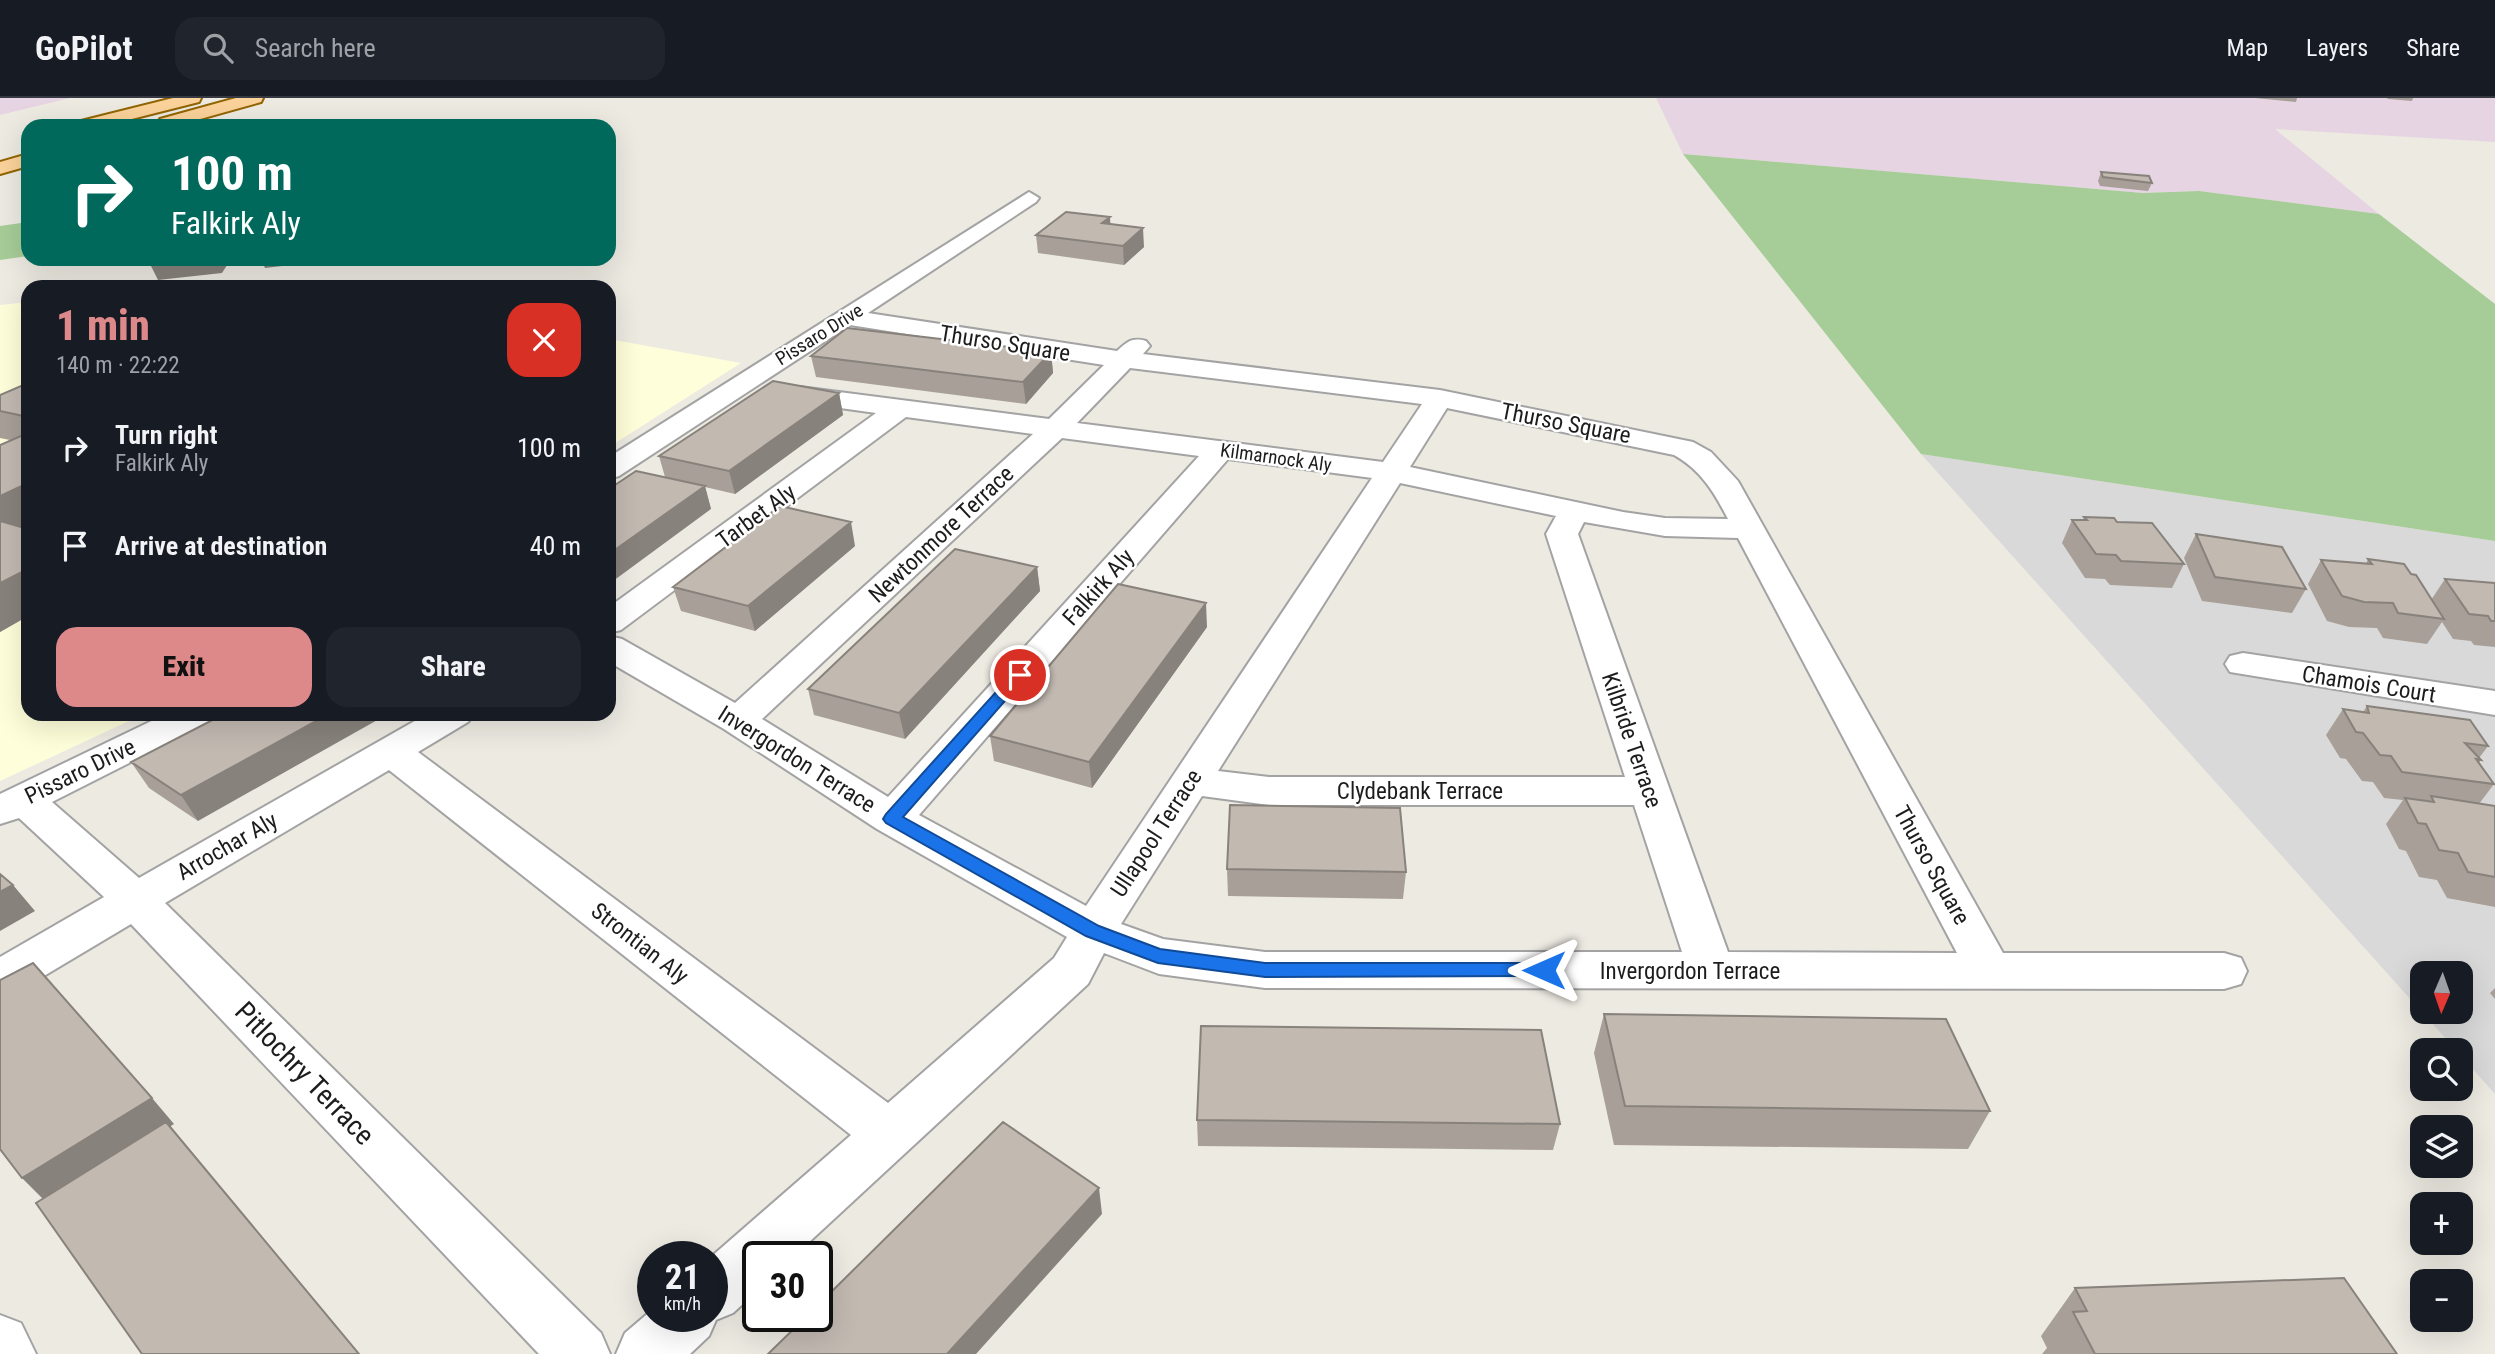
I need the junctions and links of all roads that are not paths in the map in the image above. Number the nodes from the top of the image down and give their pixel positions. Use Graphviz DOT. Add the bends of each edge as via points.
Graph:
graph roads {
  1 [pos="192,98"];
  2 [pos="256,98"];
  3 [pos="110,119"];
  4 [pos="180,119"];
  5 [pos="21,162"];
  6 [pos="0,168"];
  7 [pos="1029,198"];
  8 [pos="845,317"];
  9 [pos="1132,352"];
  10 [pos="800,395"];
  11 [pos="1440,398"];
  12 [pos="901,408"];
  13 [pos="1057,427"];
  14 [pos="1221,449"];
  15 [pos="616,465"];
  16 [pos="1391,472"];
  17 [pos="1575,511"];
  18 [pos="1749,529"];
  19 [pos="616,618"];
  20 [pos="616,651"];
  21 [pos="2244,664"];
  22 [pos="2495,703"];
  23 [pos="183,721"];
  24 [pos="443,721"];
  25 [pos="738,721"];
  26 [pos="391,751"];
  27 [pos="1190,781"];
  28 [pos="1650,791"];
  29 [pos="11,805"];
  30 [pos="892,819"];
  31 [pos="135,900"];
  32 [pos="1093,931"];
  33 [pos="1711,971"];
  34 [pos="1990,971"];
  35 [pos="2224,971"];
  36 [pos="0,979"];
  37 [pos="890,1135"];
  38 [pos="728,1280"];
  39 [pos="670,1332"];
  40 [pos="0,1344"];
  41 [pos="568,1350"];
  42 [pos="6,1354"];
  43 [pos="646,1354"];
  1 -- 3 [label="main road"];
  2 -- 4 [label="main road"];
  5 -- 6 [label="main road"];
  7 -- 8 [label="street, Pissaro Drive"];
  8 -- 9 [label="street, Thurso Square"];
  8 -- 15 [label="street, Pissaro Drive"];
  9 -- 11 [label="street, Thurso Square"];
  9 -- 13 [label="street, Newtonmore Terrace"];
  10 -- 12 [label="street, Kilmarnock Aly"];
  11 -- 16 [label="street, Ullapool Terrace"];
  11 -- 18 [label="street, Thurso Square" via="1683,447 1723,481"];
  12 -- 13 [label="street, Kilmarnock Aly"];
  12 -- 19 [label="street, Tarbet Aly"];
  13 -- 14 [label="street, Kilmarnock Aly"];
  13 -- 25 [label="street, Newtonmore Terrace"];
  14 -- 16 [label="street, Kilmarnock Aly"];
  14 -- 30 [label="street, Falkirk Aly"];
  16 -- 17 [label="street, Kilmarnock Aly"];
  16 -- 27 [label="street, Ullapool Terrace"];
  17 -- 18 [label="street, Kilmarnock Aly" via="1665,527"];
  17 -- 28 [label="street, Kilbride Terrace" via="1562,534"];
  18 -- 34 [label="street, Thurso Square"];
  20 -- 25 [label="street, Invergordon Terrace"];
  21 -- 22 [label="street, Chamois Court"];
  23 -- 29 [label="street, Pissaro Drive"];
  24 -- 26 [label="street, Arrochar Aly"];
  25 -- 30 [label="street, Invergordon Terrace"];
  26 -- 31 [label="street, Arrochar Aly"];
  26 -- 37 [label="street, Strontian Aly"];
  27 -- 28 [label="street, Clydebank Terrace" via="1269,791"];
  27 -- 32 [label="street, Ullapool Terrace"];
  28 -- 33 [label="street, Kilbride Terrace"];
  29 -- 31 [label="street, Pitlochry Terrace"];
  30 -- 32 [label="street, Invergordon Terrace"];
  31 -- 36 [label="street, Arrochar Aly"];
  31 -- 41 [label="street, Pitlochry Terrace"];
  32 -- 33 [label="street, Invergordon Terrace" via="1158,956 1265,970"];
  32 -- 37 [label="street, Ullapool Terrace" via="1071,971"];
  33 -- 34 [label="street, Invergordon Terrace"];
  34 -- 35 [label="street, Invergordon Terrace"];
  37 -- 38 [label="street, Ullapool Terrace"];
  39 -- 43 [label="street"];
  40 -- 42 [label="street"];
}
